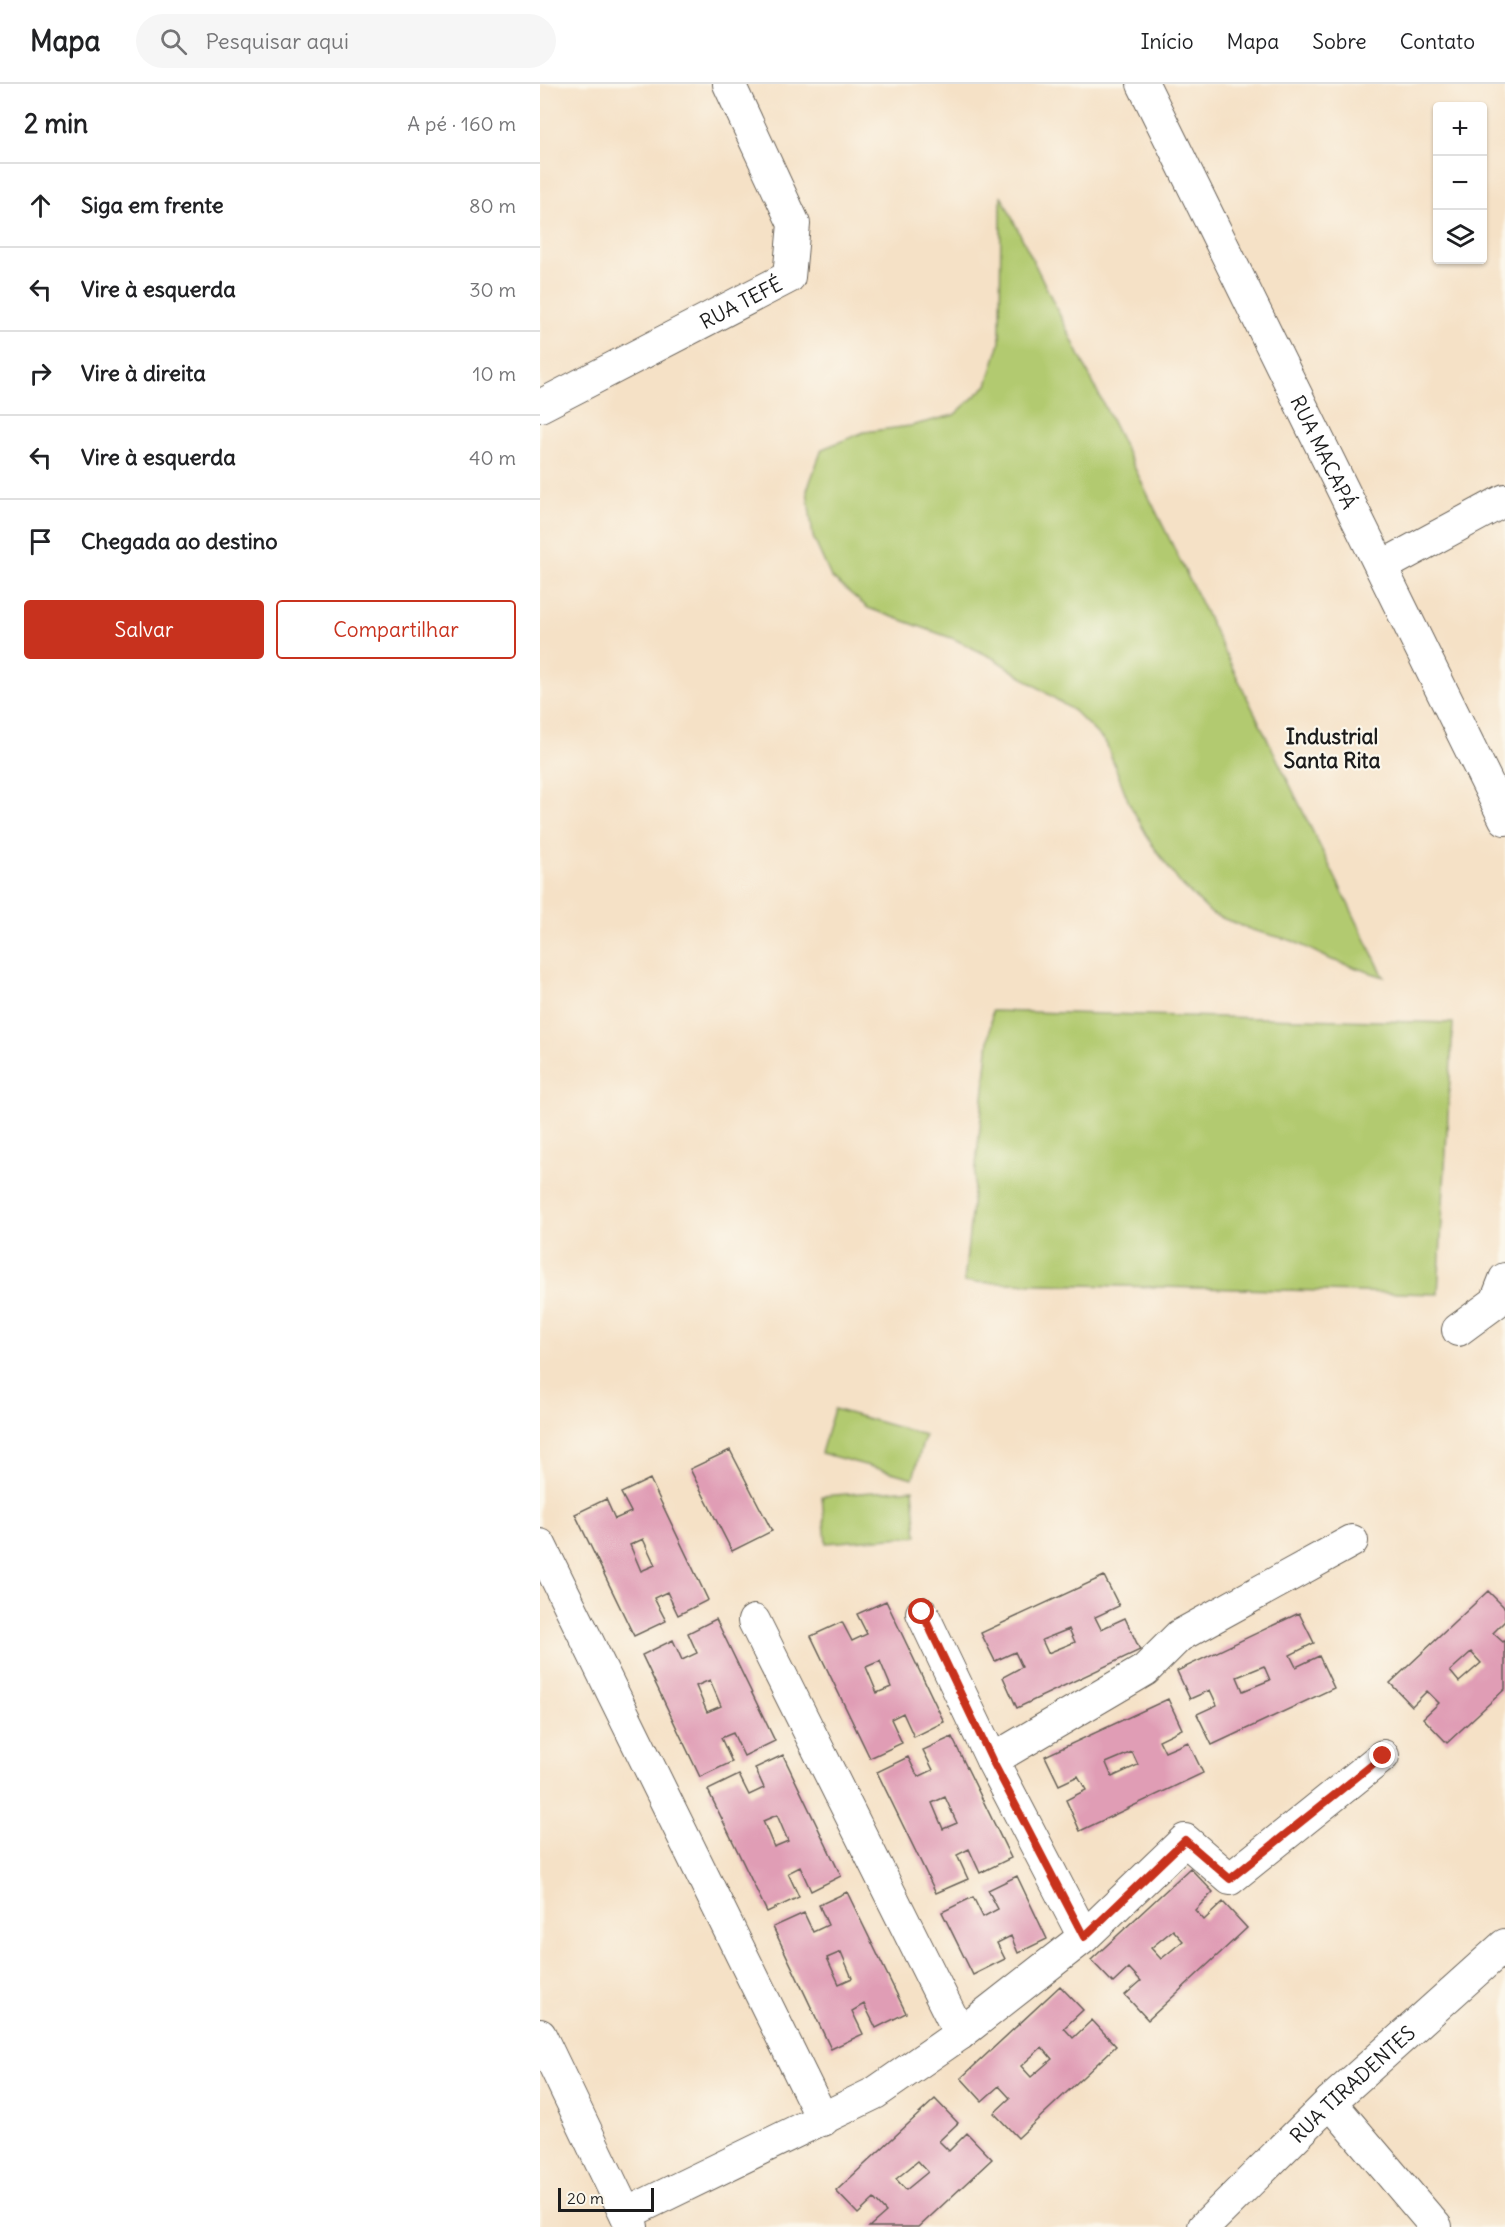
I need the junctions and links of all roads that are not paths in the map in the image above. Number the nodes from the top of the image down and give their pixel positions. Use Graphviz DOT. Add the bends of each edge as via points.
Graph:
graph roads {
  1 [pos="729,84"];
  2 [pos="1143,84"];
  3 [pos="540,406"];
  4 [pos="1505,500"];
  5 [pos="1381,567"];
  6 [pos="1505,819"];
  7 [pos="1505,1279"];
  8 [pos="1458,1330"];
  9 [pos="1352,1541"];
  10 [pos="540,1545"];
  11 [pos="922,1612"];
  12 [pos="754,1621"];
  13 [pos="1383,1756"];
  14 [pos="992,1760"];
  15 [pos="1084,1937"];
  16 [pos="1505,1945"];
  17 [pos="960,2034"];
  18 [pos="540,2035"];
  19 [pos="1330,2102"];
  20 [pos="823,2120"];
  21 [pos="629,2221"];
  22 [pos="1204,2227"];
  23 [pos="1436,2227"];
  1 -- 3 [label="street, RUA TEFÉ" via="794,224 789,277"];
  2 -- 5 [label="street, RUA MACAPÁ"];
  4 -- 5 [label="street"];
  5 -- 6 [label="street, RUA MACAPÁ"];
  7 -- 8 [label="street" via="1496,1302"];
  9 -- 14 [label="street" via="1179,1636 1145,1670"];
  10 -- 20 [label="street"];
  11 -- 14 [label="street"];
  12 -- 17 [label="street"];
  13 -- 15 [label="street" via="1230,1879 1185,1840"];
  14 -- 15 [label="street"];
  15 -- 17 [label="street"];
  16 -- 19 [label="street, RUA TIRADENTES"];
  17 -- 20 [label="street" via="874,2093"];
  18 -- 21 [label="street"];
  19 -- 22 [label="street, RUA TIRADENTES"];
  19 -- 23 [label="street"];
  20 -- 21 [label="street"];
}
